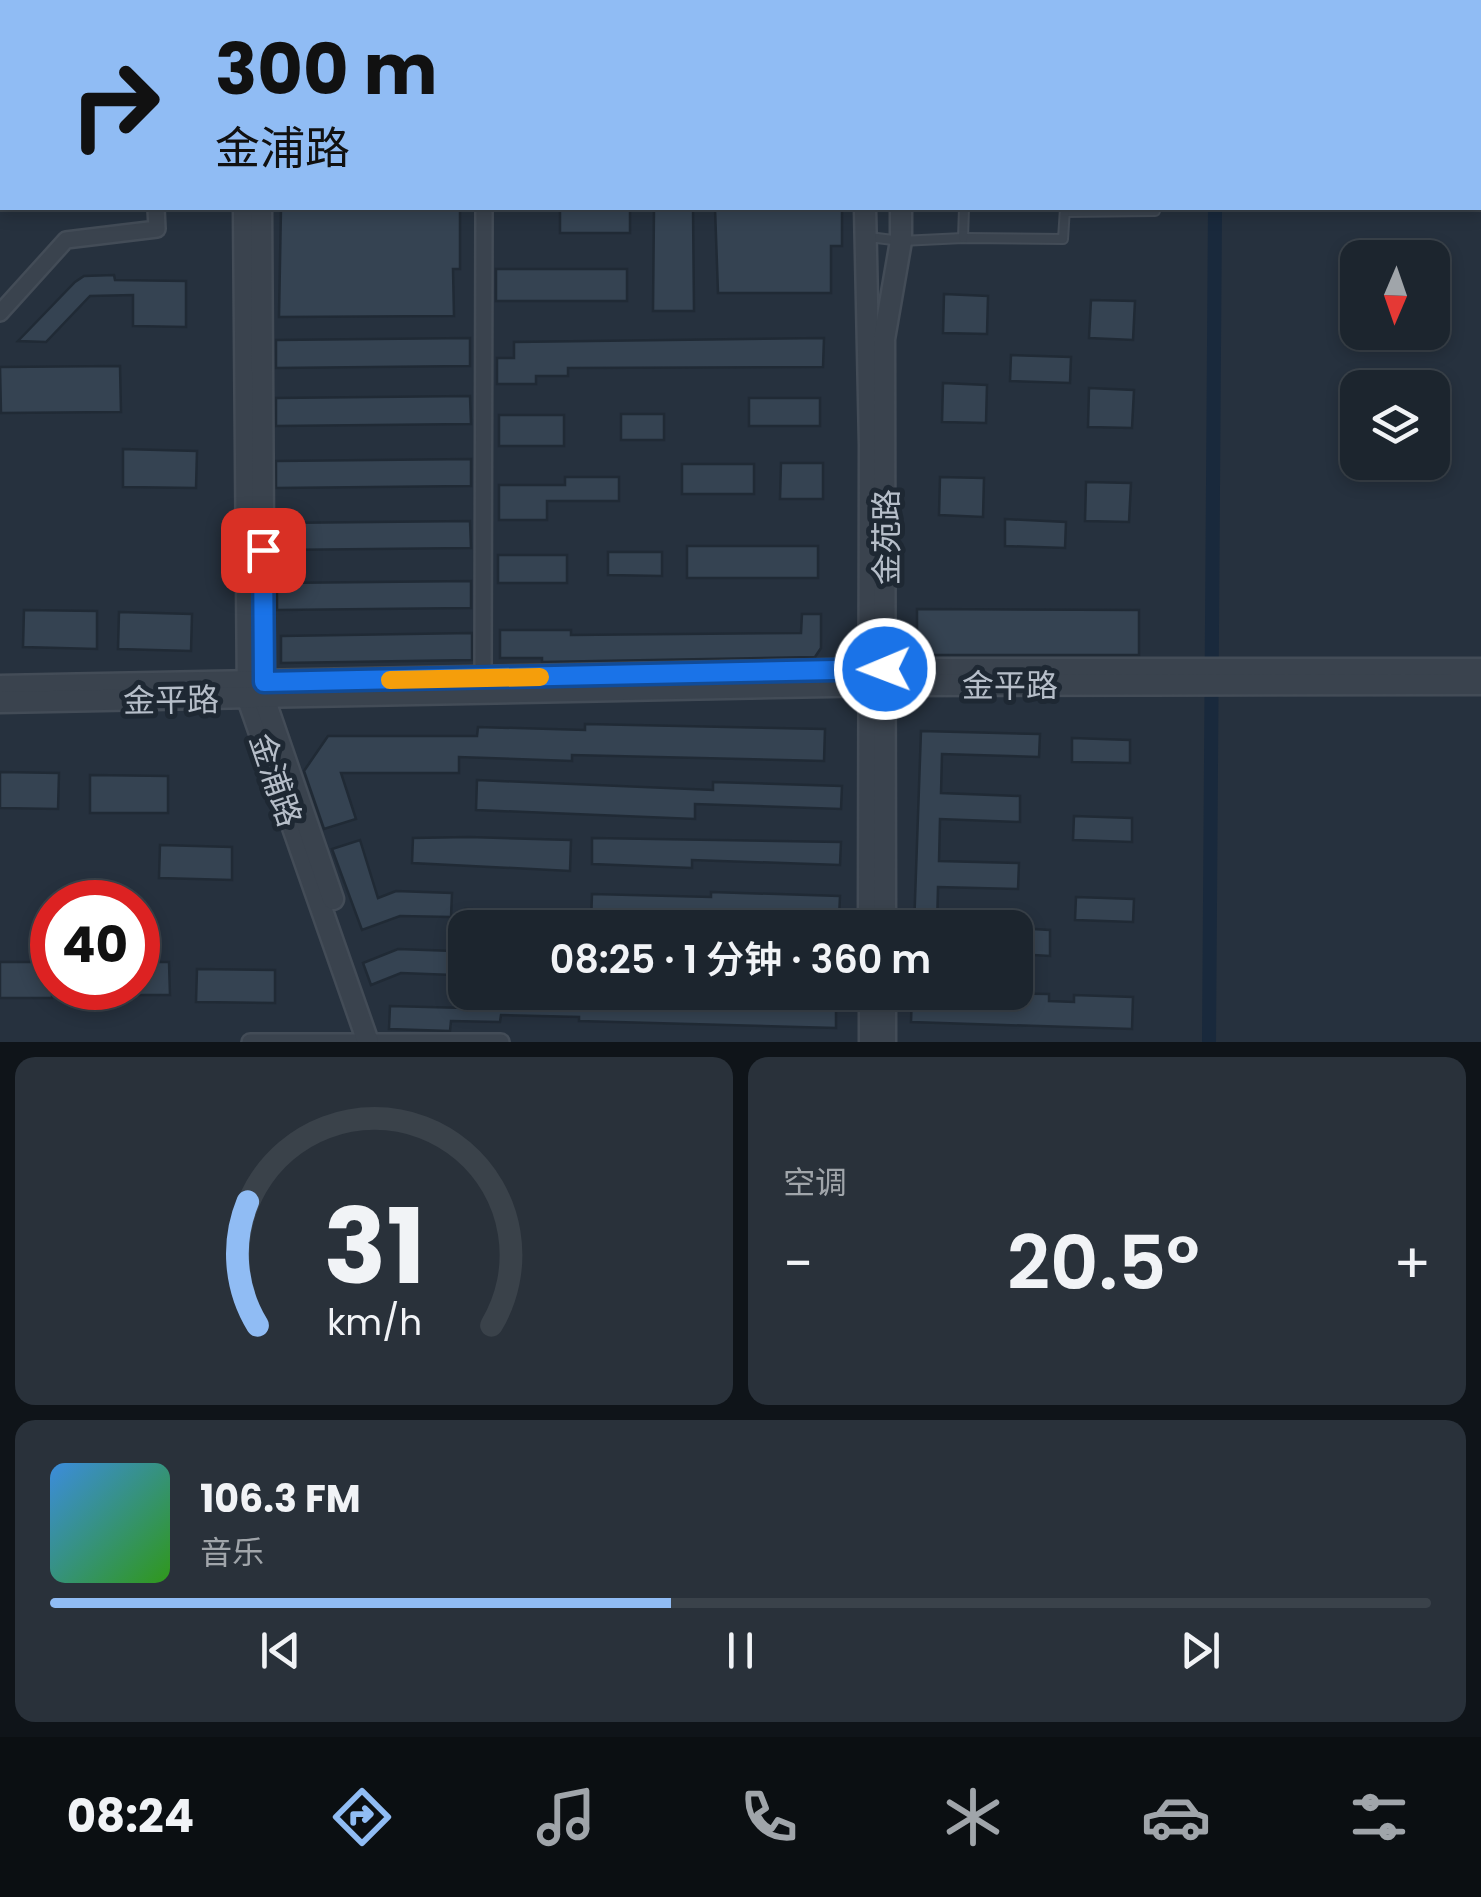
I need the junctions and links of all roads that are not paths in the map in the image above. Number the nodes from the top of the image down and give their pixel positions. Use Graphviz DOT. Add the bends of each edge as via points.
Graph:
graph roads {
  1 [pos="156,210"];
  2 [pos="244,210"];
  3 [pos="261,210"];
  4 [pos="484,210"];
  5 [pos="865,210"];
  6 [pos="902,210"];
  7 [pos="964,210"];
  8 [pos="1065,210"];
  9 [pos="1154,210"];
  10 [pos="865,237"];
  11 [pos="964,238"];
  12 [pos="900,241"];
  13 [pos="0,313"];
  14 [pos="1481,669"];
  15 [pos="876,677"];
  16 [pos="1182,677"];
  17 [pos="1241,677"];
  18 [pos="1481,684"];
  19 [pos="0,686"];
  20 [pos="483,686"];
  21 [pos="256,691"];
  22 [pos="0,702"];
  23 [pos="870,910"];
  24 [pos="884,910"];
  25 [pos="870,1010"];
  26 [pos="885,1010"];
  27 [pos="250,1042"];
  28 [pos="368,1042"];
  29 [pos="381,1042"];
  30 [pos="501,1042"];
  31 [pos="870,1042"];
  32 [pos="885,1042"];
  1 -- 13 [label="street" via="157,230 66,240"];
  2 -- 21 [label="street, 金浦路"];
  3 -- 21 [label="street, 金浦路"];
  4 -- 20 [label="street"];
  5 -- 10 [label="street"];
  6 -- 12 [label="street, 金苑路"];
  7 -- 11 [label="lane"];
  8 -- 9 [label="lane"];
  8 -- 11 [label="lane" via="1063,239"];
  10 -- 12 [label="lane"];
  10 -- 15 [label="street"];
  11 -- 12 [label="lane"];
  12 -- 15 [label="street, 金苑路" via="884,339"];
  14 -- 17 [label="street"];
  15 -- 16 [label="street, 金平路"];
  15 -- 16 [label="street, 金平路" via="1142,668"];
  15 -- 20 [label="street, 金平路"];
  15 -- 23 [label="street"];
  15 -- 24 [label="street, 金苑路"];
  16 -- 17 [label="street, 金平路"];
  17 -- 18 [label="street, 金平路"];
  19 -- 21 [label="street"];
  20 -- 21 [label="street, 金平路"];
  21 -- 22 [label="street, 金平路"];
  21 -- 28 [label="street, 金浦路"];
  21 -- 29 [label="street, 金浦路"];
  25 -- 31 [label="street"];
  26 -- 32 [label="street"];
  27 -- 28 [label="street"];
  28 -- 29 [label="street"];
  29 -- 30 [label="street"];
}
